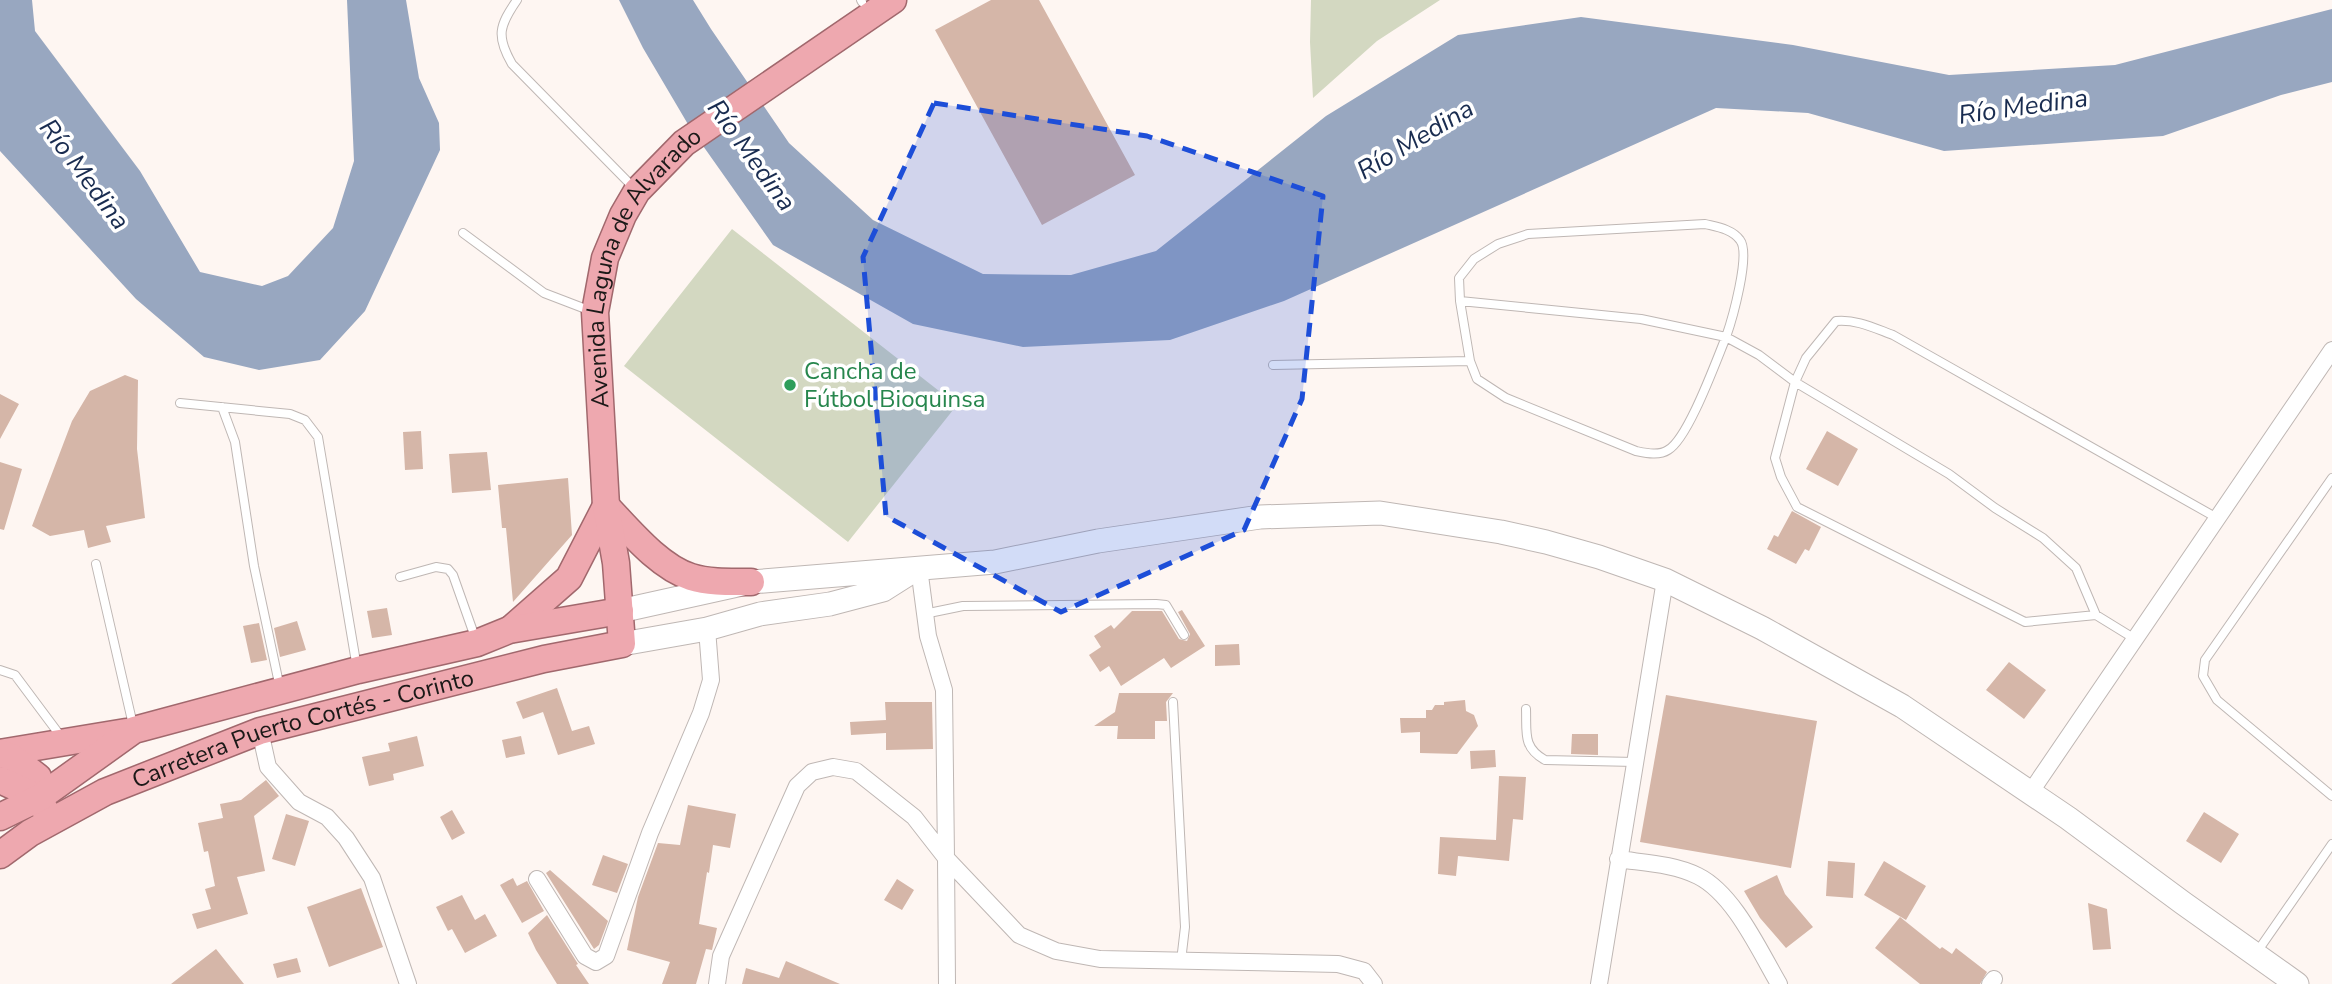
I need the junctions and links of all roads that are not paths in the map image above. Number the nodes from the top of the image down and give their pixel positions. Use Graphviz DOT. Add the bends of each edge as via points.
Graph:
graph roads {
  1 [pos="517,0"];
  2 [pos="893,0"];
  3 [pos="862,1"];
  4 [pos="807,58"];
  5 [pos="637,191"];
  6 [pos="463,233"];
  7 [pos="1460,301"];
  8 [pos="595,312"];
  9 [pos="1726,337"];
  10 [pos="2332,350"];
  11 [pos="1470,361"];
  12 [pos="1273,365"];
  13 [pos="1795,382"];
  14 [pos="180,403"];
  15 [pos="222,407"];
  16 [pos="2332,478"];
  17 [pos="606,506"];
  18 [pos="2217,518"];
  19 [pos="96,564"];
  20 [pos="919,568"];
  21 [pos="400,577"];
  22 [pos="1665,580"];
  23 [pos="751,582"];
  24 [pos="620,611"];
  25 [pos="924,614"];
  26 [pos="2096,615"];
  27 [pos="707,629"];
  28 [pos="509,630"];
  29 [pos="1184,635"];
  30 [pos="2135,639"];
  31 [pos="477,643"];
  32 [pos="622,644"];
  33 [pos="0,670"];
  34 [pos="358,670"];
  35 [pos="281,692"];
  36 [pos="1173,702"];
  37 [pos="1526,709"];
  38 [pos="134,730"];
  39 [pos="260,731"];
  40 [pos="66,743"];
  41 [pos="0,753"];
  42 [pos="1635,762"];
  43 [pos="0,780"];
  44 [pos="2030,793"];
  45 [pos="2332,796"];
  46 [pos="45,809"];
  47 [pos="0,817"];
  48 [pos="2332,844"];
  49 [pos="0,855"];
  50 [pos="946,858"];
  51 [pos="1618,859"];
  52 [pos="537,879"];
  53 [pos="2255,954"];
  54 [pos="1181,961"];
  55 [pos="408,984"];
  56 [pos="717,984"];
  57 [pos="947,984"];
  58 [pos="1374,984"];
  59 [pos="1599,984"];
  60 [pos="1779,984"];
  61 [pos="2297,984"];
  1 -- 5 [label="lane" via="504,19 501,45 512,64"];
  2 -- 4 [label="highway, Avenida Laguna de Alvarado"];
  3 -- 4 [label="highway"];
  4 -- 5 [label="highway, Avenida Laguna de Alvarado" via="684,143"];
  5 -- 8 [label="highway, Avenida Laguna de Alvarado" via="605,258"];
  6 -- 8 [label="lane" via="544,293"];
  7 -- 9 [label="lane" via="1641,318"];
  7 -- 9 [label="lane" via="1459,278 1474,259 1498,244 1528,234 1705,224 1729,230 1741,241 1744,255"];
  7 -- 11 [label="lane"];
  8 -- 17 [label="highway, Avenida Laguna de Alvarado"];
  9 -- 11 [label="lane" via="1682,438 1668,451 1653,454 1636,452 1506,398 1477,379"];
  9 -- 13 [label="lane"];
  10 -- 18 [label="street"];
  11 -- 12 [label="lane"];
  13 -- 18 [label="lane" via="1806,358 1836,321 1863,323 1906,341"];
  13 -- 26 [label="lane" via="1949,474 2043,538 2076,568"];
  13 -- 26 [label="lane" via="1775,458 1797,507 2025,622"];
  14 -- 15 [label="lane"];
  15 -- 34 [label="lane" via="290,414 305,420 318,437"];
  15 -- 35 [label="lane" via="235,442 254,566"];
  16 -- 45 [label="lane" via="2206,660 2203,676 2217,700"];
  17 -- 23 [label="highway" via="678,572 709,581"];
  17 -- 24 [label="highway, Avenida Laguna de Alvarado"];
  17 -- 28 [label="highway" via="569,578"];
  18 -- 30 [label="street"];
  19 -- 38 [label="lane"];
  20 -- 22 [label="main road" via="995,562 1260,517 1380,513 1546,542"];
  20 -- 23 [label="main road"];
  20 -- 25 [label="street"];
  20 -- 27 [label="main road" via="883,590"];
  21 -- 31 [label="lane" via="436,567 448,569"];
  22 -- 42 [label="street"];
  22 -- 44 [label="main road" via="1902,706"];
  23 -- 24 [label="main road"];
  24 -- 28 [label="highway, Carretera Puerto Cortés - Corinto"];
  24 -- 32 [label="highway, Avenida Laguna de Alvarado"];
  25 -- 29 [label="lane" via="964,606 1156,604 1166,605"];
  25 -- 50 [label="street" via="944,690"];
  26 -- 30 [label="lane"];
  27 -- 32 [label="main road"];
  27 -- 52 [label="street" via="711,680 701,713 654,822 606,956 596,961 585,956"];
  28 -- 31 [label="highway, Carretera Puerto Cortés - Corinto"];
  30 -- 44 [label="street"];
  31 -- 34 [label="highway, Carretera Puerto Cortés - Corinto"];
  32 -- 39 [label="highway, Carretera Puerto Cortés - Corinto" via="544,659"];
  33 -- 40 [label="lane" via="15,675"];
  34 -- 35 [label="highway, Carretera Puerto Cortés - Corinto"];
  35 -- 38 [label="highway, Carretera Puerto Cortés - Corinto"];
  36 -- 54 [label="lane" via="1185,927"];
  37 -- 42 [label="lane" via="1527,743 1545,760"];
  38 -- 40 [label="highway"];
  38 -- 46 [label="highway, Carretera Puerto Cortés - Corinto"];
  39 -- 46 [label="highway, Carretera Puerto Cortés - Corinto" via="104,792"];
  39 -- 55 [label="street" via="268,767 299,802 327,817 372,877"];
  40 -- 41 [label="highway"];
  41 -- 46 [label="highway" via="38,777"];
  42 -- 51 [label="street"];
  43 -- 46 [label="highway"];
  44 -- 53 [label="main road"];
  46 -- 47 [label="highway, Carretera Puerto Cortés - Corinto"];
  46 -- 49 [label="highway, Carretera Puerto Cortés - Corinto"];
  48 -- 53 [label="lane"];
  50 -- 54 [label="street" via="1019,935 1056,951 1100,959"];
  50 -- 56 [label="street" via="914,817 856,771 833,767 813,772 797,786 767,851 721,956"];
  50 -- 57 [label="street"];
  51 -- 59 [label="street"];
  51 -- 60 [label="street" via="1674,868 1718,889"];
  53 -- 61 [label="main road"];
  54 -- 58 [label="street" via="1338,964 1364,971"];
}
